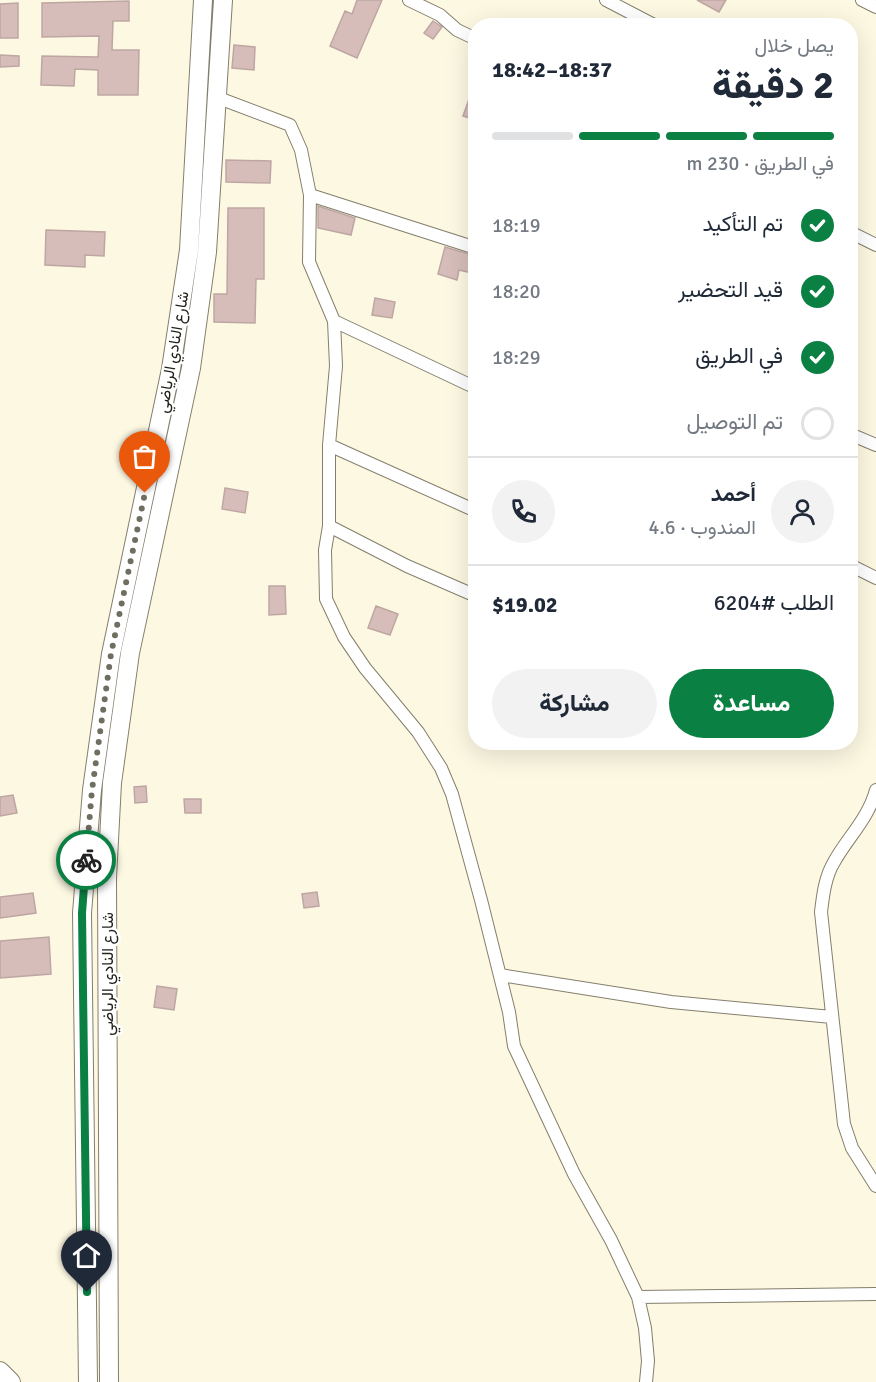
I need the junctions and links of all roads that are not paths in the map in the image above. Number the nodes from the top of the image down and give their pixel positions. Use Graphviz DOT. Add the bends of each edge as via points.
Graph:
graph roads {
  1 [pos="203,0"];
  2 [pos="223,0"];
  3 [pos="409,0"];
  4 [pos="606,0"];
  5 [pos="862,0"];
  6 [pos="876,8"];
  7 [pos="641,18"];
  8 [pos="468,35"];
  9 [pos="216,97"];
  10 [pos="310,195"];
  11 [pos="858,236"];
  12 [pos="468,245"];
  13 [pos="876,246"];
  14 [pos="198,251"];
  15 [pos="334,321"];
  16 [pos="468,384"];
  17 [pos="165,401"];
  18 [pos="183,405"];
  19 [pos="858,438"];
  20 [pos="329,445"];
  21 [pos="876,446"];
  22 [pos="468,507"];
  23 [pos="329,526"];
  24 [pos="858,570"];
  25 [pos="876,578"];
  26 [pos="468,593"];
  27 [pos="876,793"];
  28 [pos="500,975"];
  29 [pos="832,1017"];
  30 [pos="107,1034"];
  31 [pos="84,1036"];
  32 [pos="876,1186"];
  33 [pos="108,1223"];
  34 [pos="86,1225"];
  35 [pos="876,1294"];
  36 [pos="639,1297"];
  37 [pos="0,1371"];
  38 [pos="11,1382"];
  39 [pos="88,1382"];
  40 [pos="109,1382"];
  41 [pos="646,1382"];
  1 -- 14 [label="main road, شارع النادي الرياضي"];
  2 -- 9 [label="main road, شارع النادي الرياضي"];
  3 -- 8 [label="street"];
  4 -- 7 [label="street"];
  5 -- 6 [label="street"];
  9 -- 10 [label="street" via="290,125 301,150"];
  9 -- 14 [label="main road, شارع النادي الرياضي"];
  10 -- 12 [label="street"];
  10 -- 15 [label="street" via="309,262"];
  11 -- 13 [label="street"];
  14 -- 17 [label="main road, شارع النادي الرياضي"];
  14 -- 18 [label="main road, شارع النادي الرياضي" via="191,368"];
  15 -- 16 [label="street"];
  15 -- 20 [label="street" via="336,366"];
  17 -- 18 [label="main road"];
  17 -- 31 [label="main road, شارع النادي الرياضي" via="111,654 93,780 82,913"];
  18 -- 30 [label="main road, شارع النادي الرياضي" via="130,653 117,736 107,878"];
  19 -- 21 [label="street"];
  20 -- 22 [label="street"];
  20 -- 23 [label="street"];
  23 -- 26 [label="street"];
  23 -- 28 [label="street" via="325,550 326,599 359,660 418,732 441,768 452,794"];
  24 -- 25 [label="street"];
  27 -- 29 [label="street" via="865,818 833,863 825,886 821,912"];
  28 -- 29 [label="street" via="671,1002"];
  28 -- 36 [label="street" via="514,1046 574,1174"];
  29 -- 32 [label="street" via="844,1124 852,1148"];
  30 -- 31 [label="main road"];
  30 -- 33 [label="main road, شارع النادي الرياضي"];
  31 -- 34 [label="main road, شارع النادي الرياضي"];
  33 -- 34 [label="main road"];
  33 -- 40 [label="main road, شارع النادي الرياضي"];
  34 -- 39 [label="main road, شارع النادي الرياضي"];
  35 -- 36 [label="street"];
  36 -- 41 [label="street" via="648,1361"];
  37 -- 38 [label="main road"];
}
